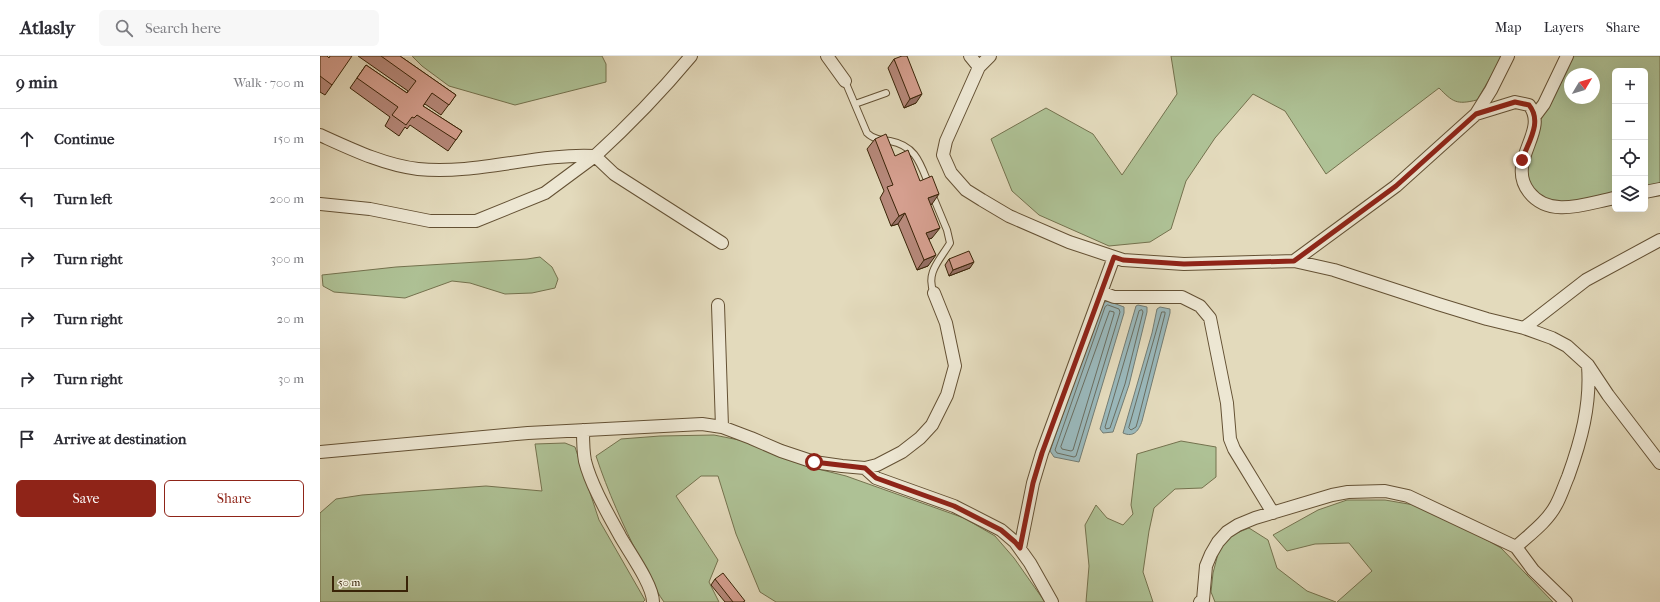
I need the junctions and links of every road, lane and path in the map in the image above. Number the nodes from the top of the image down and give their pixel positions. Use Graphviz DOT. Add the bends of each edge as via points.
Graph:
graph roads {
  1 [pos="691,56"];
  2 [pos="827,56"];
  3 [pos="970,56"];
  4 [pos="990,56"];
  5 [pos="1508,56"];
  6 [pos="1567,56"];
  7 [pos="979,67"];
  8 [pos="845,81"];
  9 [pos="886,92"];
  10 [pos="855,104"];
  11 [pos="1476,114"];
  12 [pos="1535,116"];
  13 [pos="320,135"];
  14 [pos="595,156"];
  15 [pos="1660,189"];
  16 [pos="1648,191"];
  17 [pos="1612,199"];
  18 [pos="320,204"];
  19 [pos="1660,240"];
  20 [pos="722,243"];
  21 [pos="1114,257"];
  22 [pos="1294,261"];
  23 [pos="1101,292"];
  24 [pos="934,293"];
  25 [pos="718,305"];
  26 [pos="1524,328"];
  27 [pos="1588,365"];
  28 [pos="722,427"];
  29 [pos="582,430"];
  30 [pos="320,452"];
  31 [pos="1660,463"];
  32 [pos="865,468"];
  33 [pos="1273,513"];
  34 [pos="1516,547"];
  35 [pos="1020,548"];
  36 [pos="1202,601"];
  37 [pos="653,602"];
  38 [pos="1052,602"];
  39 [pos="1566,602"];
  1 -- 14 [label="street" via="624,130"];
  2 -- 8 [label="street"];
  3 -- 7 [label="street"];
  4 -- 7 [label="street"];
  5 -- 11 [label="street"];
  6 -- 12 [label="street" via="1544,104"];
  7 -- 21 [label="street" via="946,141 943,154 951,173 966,190 1009,216 1069,242"];
  8 -- 10 [label="lane"];
  9 -- 10 [label="lane"];
  10 -- 24 [label="lane" via="871,137 896,142 912,151 920,164 950,243 931,273 930,281"];
  11 -- 12 [label="street" via="1515,102 1529,105"];
  11 -- 22 [label="street" via="1396,186"];
  12 -- 17 [label="street" via="1534,127 1522,160 1521,176 1533,197 1548,206 1558,208"];
  13 -- 14 [label="street" via="385,163 419,169 488,167 577,155"];
  14 -- 18 [label="street" via="545,193 476,221 430,221 370,209"];
  14 -- 20 [label="street" via="614,174"];
  15 -- 16 [label="street"];
  19 -- 26 [label="street" via="1586,280"];
  21 -- 22 [label="street" via="1123,260 1184,264"];
  21 -- 23 [label="street"];
  22 -- 26 [label="street" via="1334,270 1473,315"];
  23 -- 33 [label="street" via="1114,297 1182,297 1205,311 1213,330 1227,403 1230,438"];
  23 -- 35 [label="street" via="1042,453"];
  24 -- 32 [label="street" via="946,323 955,366 947,395 932,425 920,438 902,452 877,465"];
  25 -- 28 [label="street"];
  26 -- 27 [label="street" via="1567,346"];
  27 -- 31 [label="street"];
  27 -- 34 [label="street" via="1589,384 1583,430 1564,487 1546,519"];
  28 -- 29 [label="street" via="702,424"];
  28 -- 32 [label="street" via="814,462"];
  29 -- 30 [label="street"];
  29 -- 37 [label="street" via="585,461 593,484 648,585"];
  32 -- 35 [label="street" via="876,478 954,506 1001,530"];
  33 -- 34 [label="street" via="1332,495 1385,491 1408,496"];
  33 -- 36 [label="street" via="1238,525 1218,542 1206,566"];
  34 -- 39 [label="street" via="1533,570"];
  35 -- 38 [label="street"];
}
